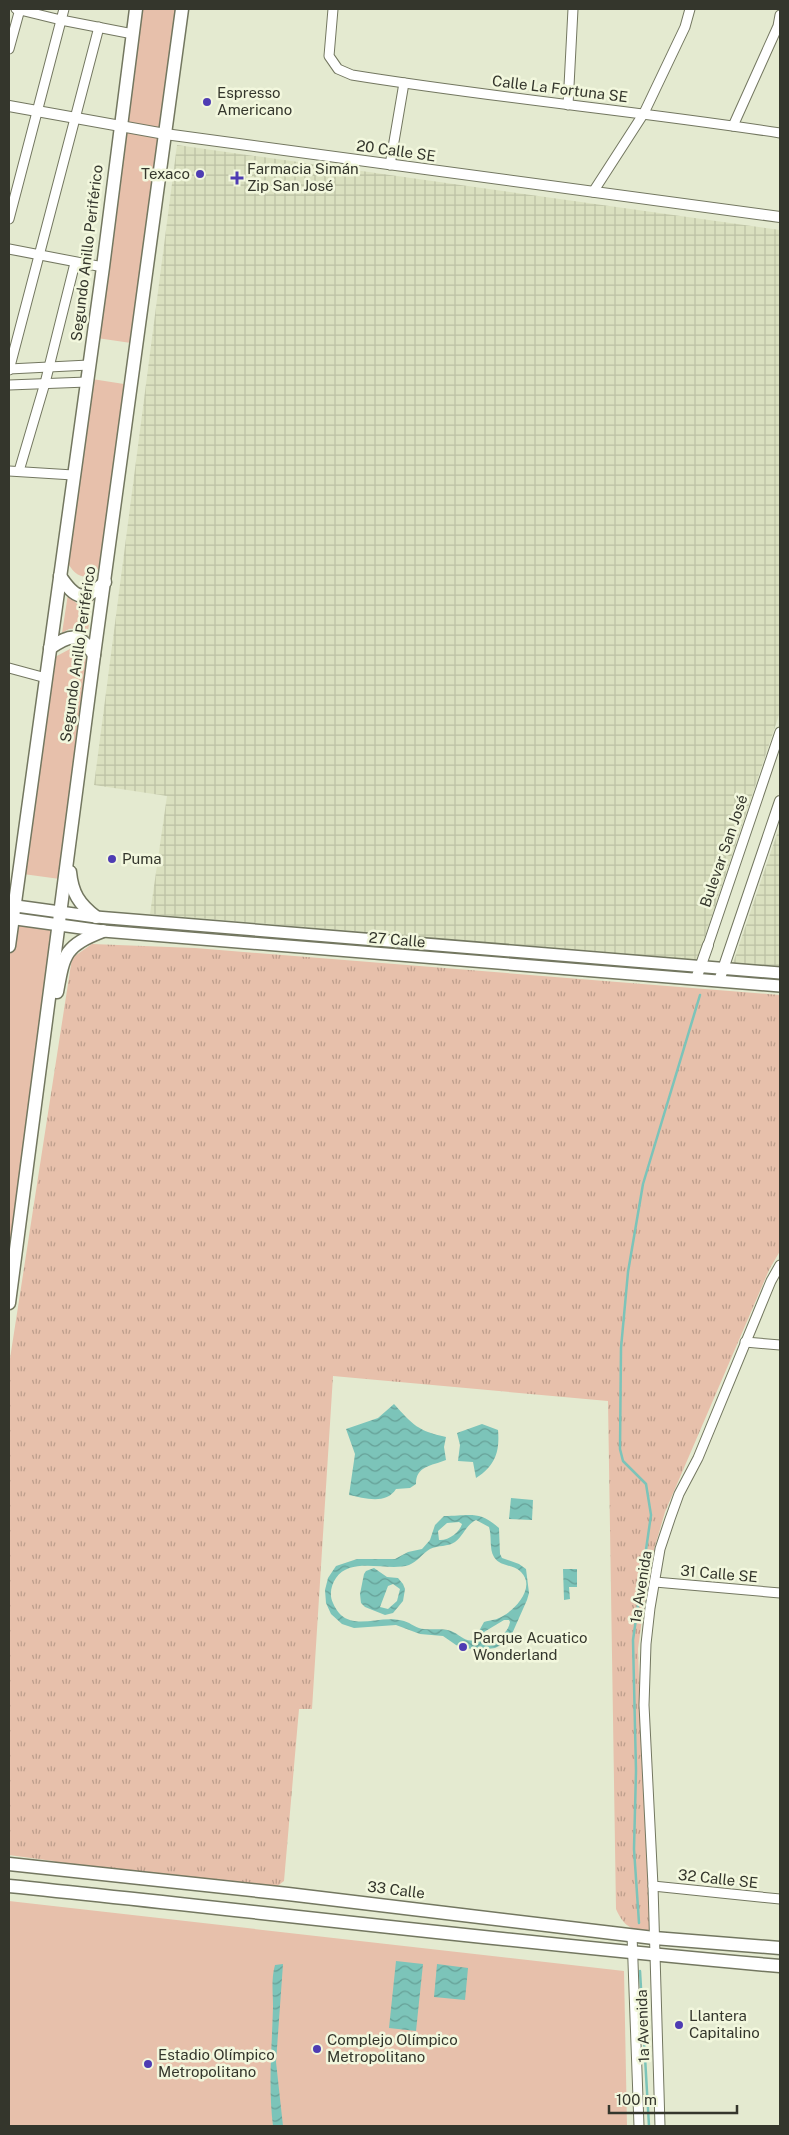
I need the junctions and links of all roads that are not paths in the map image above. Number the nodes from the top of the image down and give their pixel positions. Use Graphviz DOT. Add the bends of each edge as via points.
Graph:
graph roads {
  1 [pos="18,9"];
  2 [pos="64,9"];
  3 [pos="136,9"];
  4 [pos="182,9"];
  5 [pos="333,9"];
  6 [pos="573,9"];
  7 [pos="690,9"];
  8 [pos="780,15"];
  9 [pos="61,20"];
  10 [pos="99,27"];
  11 [pos="132,34"];
  12 [pos="9,49"];
  13 [pos="404,83"];
  14 [pos="568,104"];
  15 [pos="9,106"];
  16 [pos="38,110"];
  17 [pos="644,113"];
  18 [pos="76,118"];
  19 [pos="120,126"];
  20 [pos="733,126"];
  21 [pos="780,133"];
  22 [pos="165,134"];
  23 [pos="390,165"];
  24 [pos="593,192"];
  25 [pos="780,217"];
  26 [pos="9,218"];
  27 [pos="9,248"];
  28 [pos="39,255"];
  29 [pos="75,263"];
  30 [pos="103,267"];
  31 [pos="89,365"];
  32 [pos="48,366"];
  33 [pos="9,370"];
  34 [pos="87,382"];
  35 [pos="45,383"];
  36 [pos="9,385"];
  37 [pos="9,471"];
  38 [pos="19,471"];
  39 [pos="73,475"];
  40 [pos="60,576"];
  41 [pos="105,582"];
  42 [pos="50,648"];
  43 [pos="94,655"];
  44 [pos="9,668"];
  45 [pos="46,678"];
  46 [pos="780,732"];
  47 [pos="780,801"];
  48 [pos="68,853"];
  49 [pos="22,860"];
  50 [pos="9,880"];
  51 [pos="12,906"];
  52 [pos="60,913"];
  53 [pos="96,917"];
  54 [pos="11,919"];
  55 [pos="58,926"];
  56 [pos="103,931"];
  57 [pos="708,945"];
  58 [pos="9,946"];
  59 [pos="701,966"];
  60 [pos="723,968"];
  61 [pos="780,973"];
  62 [pos="696,979"];
  63 [pos="719,981"];
  64 [pos="780,986"];
  65 [pos="40,1060"];
  66 [pos="780,1265"];
  67 [pos="9,1303"];
  68 [pos="745,1342"];
  69 [pos="780,1345"];
  70 [pos="655,1582"];
  71 [pos="780,1593"];
  72 [pos="9,1864"];
  73 [pos="9,1886"];
  74 [pos="653,1886"];
  75 [pos="288,1894"];
  76 [pos="780,1899"];
  77 [pos="266,1912"];
  78 [pos="632,1935"];
  79 [pos="654,1938"];
  80 [pos="780,1948"];
  81 [pos="632,1954"];
  82 [pos="655,1956"];
  83 [pos="780,1966"];
  84 [pos="639,2126"];
  85 [pos="660,2126"];
  1 -- 9 [label="street"];
  1 -- 12 [label="street"];
  2 -- 9 [label="street"];
  3 -- 11 [label="main road, Segundo Anillo Periférico"];
  4 -- 22 [label="main road, Segundo Anillo Periférico"];
  5 -- 13 [label="street, Calle La Fortuna SE" via="329,56 338,69"];
  6 -- 14 [label="street"];
  7 -- 17 [label="street" via="685,27"];
  8 -- 20 [label="street"];
  9 -- 10 [label="street"];
  9 -- 16 [label="street"];
  10 -- 11 [label="street"];
  10 -- 18 [label="street"];
  11 -- 19 [label="main road, Segundo Anillo Periférico"];
  13 -- 14 [label="street, Calle La Fortuna SE"];
  13 -- 23 [label="street"];
  14 -- 17 [label="street, Calle La Fortuna SE"];
  15 -- 16 [label="street, 20 Calle SE"];
  16 -- 18 [label="street, 20 Calle SE"];
  16 -- 26 [label="street"];
  17 -- 20 [label="street, Calle La Fortuna SE"];
  17 -- 24 [label="street"];
  18 -- 19 [label="street, 20 Calle SE"];
  18 -- 28 [label="street"];
  19 -- 22 [label="street, 20 Calle SE"];
  19 -- 30 [label="main road, Segundo Anillo Periférico"];
  20 -- 21 [label="street, Calle La Fortuna SE"];
  22 -- 23 [label="street, 20 Calle SE"];
  22 -- 41 [label="main road, Segundo Anillo Periférico"];
  23 -- 24 [label="street, 20 Calle SE"];
  24 -- 25 [label="street, 20 Calle SE"];
  27 -- 28 [label="street"];
  28 -- 29 [label="street"];
  28 -- 33 [label="street"];
  29 -- 30 [label="street"];
  29 -- 32 [label="street"];
  30 -- 31 [label="main road, Segundo Anillo Periférico"];
  31 -- 32 [label="street"];
  31 -- 34 [label="main road, Segundo Anillo Periférico"];
  32 -- 33 [label="street"];
  32 -- 35 [label="street"];
  34 -- 35 [label="street"];
  34 -- 39 [label="main road, Segundo Anillo Periférico"];
  35 -- 36 [label="street"];
  35 -- 38 [label="street"];
  37 -- 38 [label="street"];
  38 -- 39 [label="street"];
  39 -- 40 [label="main road, Segundo Anillo Periférico"];
  40 -- 41 [label="main road" via="76,595 93,593"];
  40 -- 42 [label="main road, Segundo Anillo Periférico"];
  41 -- 43 [label="main road, Segundo Anillo Periférico"];
  42 -- 43 [label="main road" via="71,637 80,638"];
  42 -- 45 [label="main road, Segundo Anillo Periférico"];
  43 -- 48 [label="main road, Segundo Anillo Periférico"];
  44 -- 45 [label="street"];
  45 -- 49 [label="main road, Segundo Anillo Periférico"];
  46 -- 57 [label="street, Bulevar San José"];
  47 -- 60 [label="street"];
  48 -- 52 [label="main road, Segundo Anillo Periférico"];
  48 -- 53 [label="main road" via="71,885 77,899"];
  49 -- 50 [label="main road"];
  49 -- 51 [label="main road, Segundo Anillo Periférico"];
  51 -- 52 [label="main road, 27 Calle"];
  51 -- 54 [label="main road, Segundo Anillo Periférico"];
  52 -- 53 [label="main road, 27 Calle"];
  52 -- 55 [label="main road, Segundo Anillo Periférico"];
  53 -- 59 [label="main road, 27 Calle"];
  54 -- 55 [label="main road, 27 Calle"];
  54 -- 58 [label="main road, Segundo Anillo Periférico"];
  55 -- 56 [label="main road, 27 Calle"];
  55 -- 65 [label="main road, Segundo Anillo Periférico"];
  56 -- 62 [label="main road, 27 Calle"];
  56 -- 65 [label="main road" via="73,946 66,956"];
  57 -- 59 [label="street, Bulevar San José"];
  59 -- 60 [label="main road, 27 Calle"];
  59 -- 62 [label="street, Bulevar San José"];
  60 -- 61 [label="main road, 27 Calle"];
  60 -- 63 [label="street"];
  62 -- 63 [label="main road, 27 Calle"];
  63 -- 64 [label="main road, 27 Calle"];
  65 -- 67 [label="main road, Segundo Anillo Periférico"];
  66 -- 68 [label="street, 1a Avenida"];
  68 -- 69 [label="street"];
  68 -- 70 [label="street, 1a Avenida" via="698,1458 679,1494 660,1549"];
  70 -- 71 [label="street, 31 Calle SE"];
  70 -- 74 [label="street, 1a Avenida" via="646,1644 644,1698"];
  72 -- 75 [label="main road, 33 Calle"];
  73 -- 77 [label="main road"];
  74 -- 76 [label="street, 32 Calle SE"];
  74 -- 79 [label="street, 1a Avenida"];
  75 -- 77 [label="main road"];
  75 -- 78 [label="main road, 33 Calle"];
  77 -- 81 [label="main road"];
  78 -- 79 [label="main road, 33 Calle"];
  78 -- 81 [label="street"];
  79 -- 80 [label="main road, 33 Calle"];
  79 -- 82 [label="street, 1a Avenida"];
  81 -- 82 [label="main road"];
  81 -- 84 [label="street"];
  82 -- 83 [label="main road"];
  82 -- 85 [label="street, 1a Avenida"];
}
